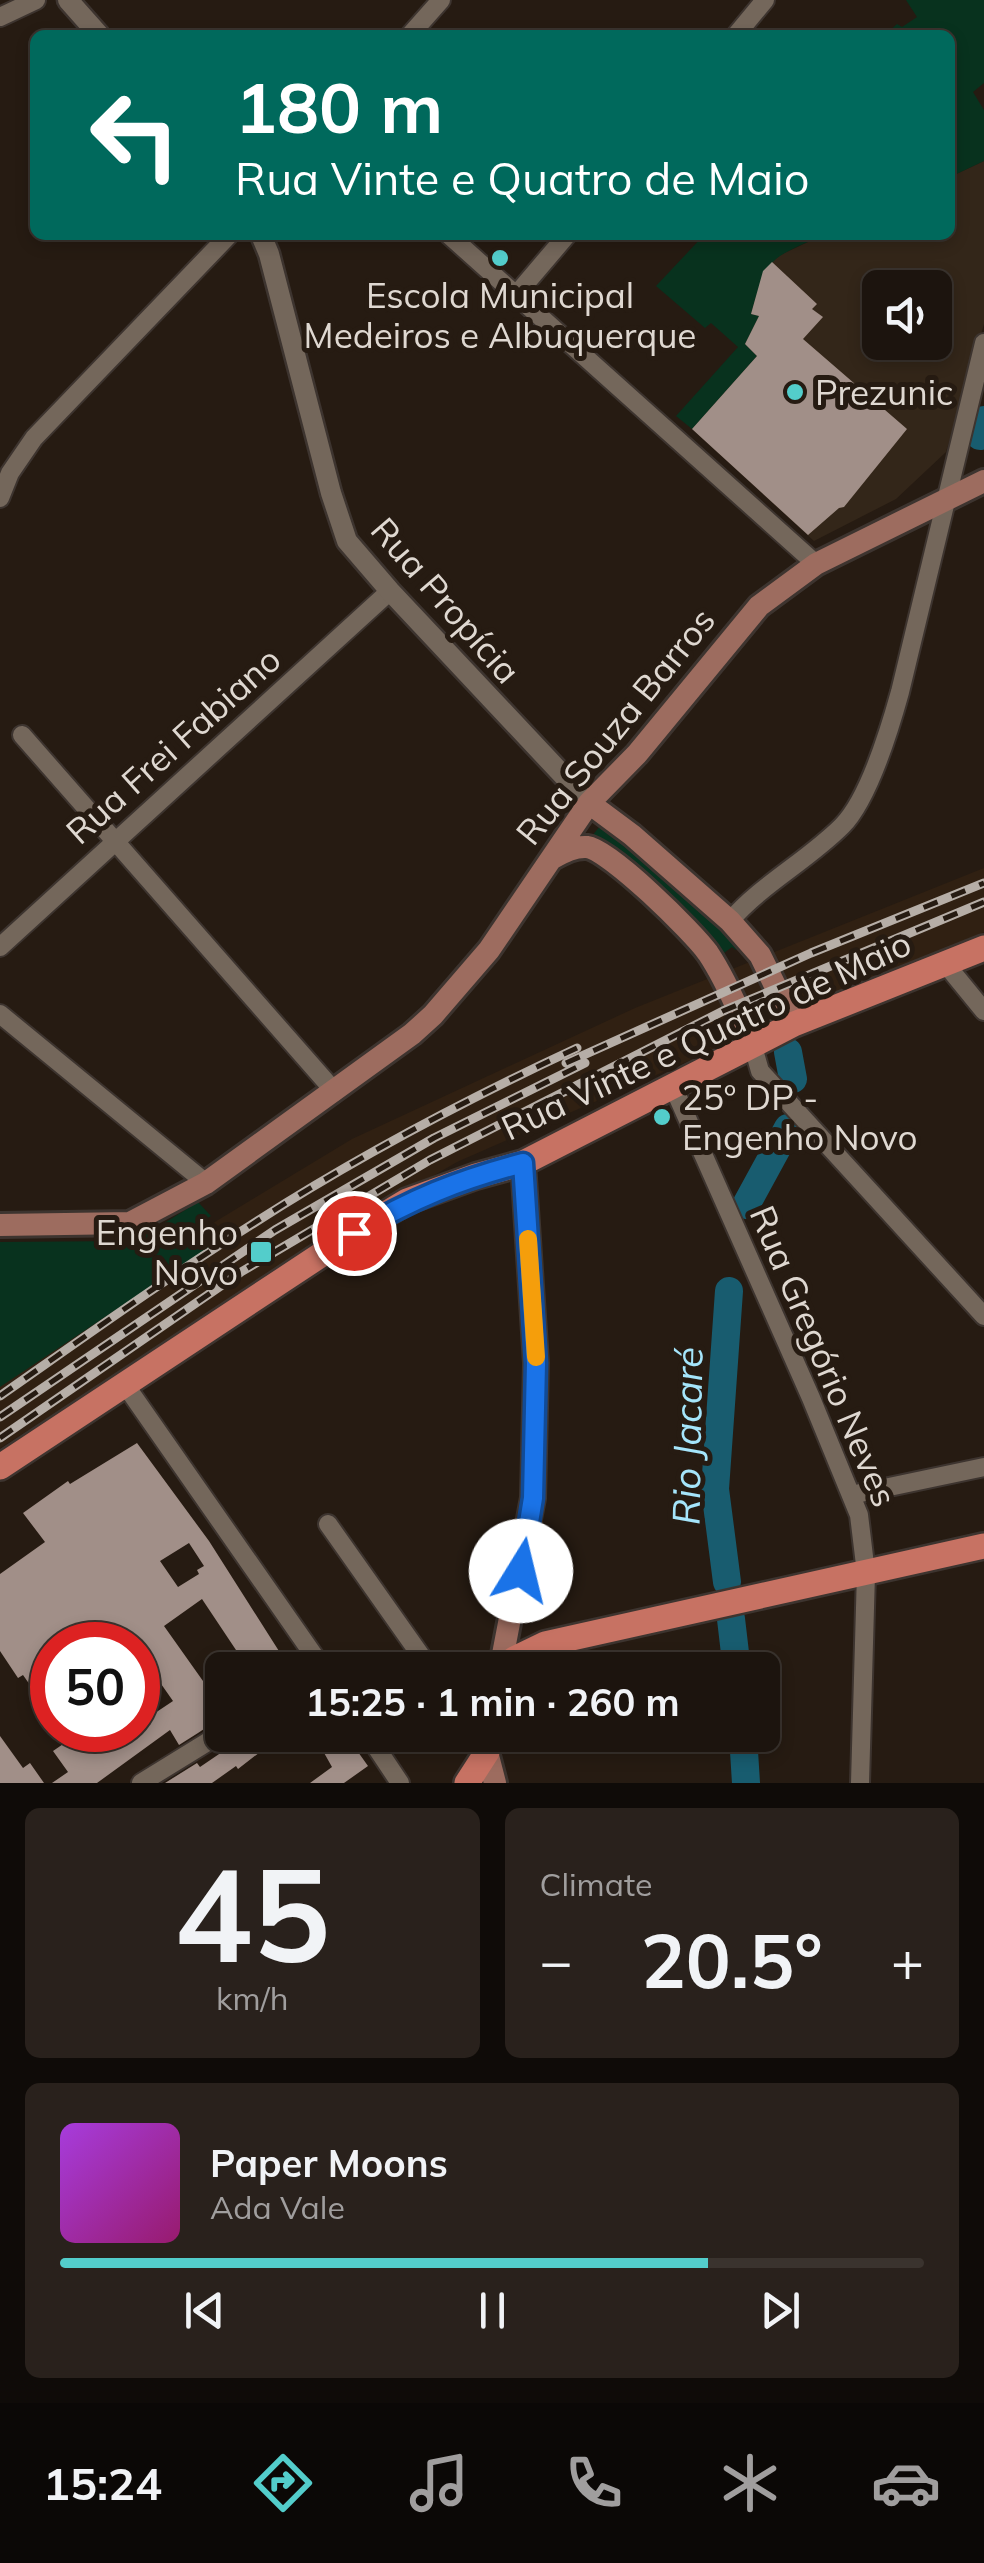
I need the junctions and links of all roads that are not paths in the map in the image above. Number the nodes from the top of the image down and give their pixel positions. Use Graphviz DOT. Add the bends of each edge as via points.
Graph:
graph roads {
  1 [pos="36,0"];
  2 [pos="68,0"];
  3 [pos="441,0"];
  4 [pos="765,0"];
  5 [pos="0,17"];
  6 [pos="95,30"];
  7 [pos="414,30"];
  8 [pos="740,30"];
  9 [pos="262,240"];
  10 [pos="454,240"];
  11 [pos="563,240"];
  12 [pos="223,242"];
  13 [pos="516,296"];
  14 [pos="984,343"];
  15 [pos="984,481"];
  16 [pos="0,498"];
  17 [pos="945,501"];
  18 [pos="816,564"];
  19 [pos="390,591"];
  20 [pos="22,735"];
  21 [pos="582,796"];
  22 [pos="115,842"];
  23 [pos="548,861"];
  24 [pos="730,921"];
  25 [pos="0,947"];
  26 [pos="984,948"];
  27 [pos="944,962"];
  28 [pos="984,1011"];
  29 [pos="0,1014"];
  30 [pos="794,1024"];
  31 [pos="752,1044"];
  32 [pos="672,1084"];
  33 [pos="334,1092"];
  34 [pos="523,1163"];
  35 [pos="206,1183"];
  36 [pos="0,1225"];
  37 [pos="984,1316"];
  38 [pos="126,1386"];
  39 [pos="0,1466"];
  40 [pos="984,1467"];
  41 [pos="850,1495"];
  42 [pos="328,1524"];
  43 [pos="984,1546"];
  44 [pos="866,1574"];
  45 [pos="311,1652"];
  46 [pos="418,1652"];
  47 [pos="503,1652"];
  48 [pos="528,1652"];
  49 [pos="205,1744"];
  50 [pos="379,1752"];
  51 [pos="479,1752"];
  52 [pos="487,1752"];
  53 [pos="145,1782"];
  54 [pos="400,1783"];
  55 [pos="466,1783"];
  56 [pos="495,1783"];
  57 [pos="860,1783"];
  1 -- 5 [label="street"];
  2 -- 6 [label="street"];
  3 -- 7 [label="street"];
  4 -- 8 [label="street"];
  9 -- 19 [label="street, Rua Propícia" via="337,515 347,541"];
  10 -- 13 [label="street"];
  11 -- 13 [label="street"];
  12 -- 16 [label="street" via="34,438"];
  13 -- 18 [label="street"];
  14 -- 17 [label="street"];
  15 -- 17 [label="main road, Rua Souza Barros"];
  17 -- 18 [label="main road, Rua Souza Barros"];
  17 -- 24 [label="street" via="888,733 852,811"];
  18 -- 21 [label="main road, Rua Souza Barros" via="760,606 637,754"];
  19 -- 21 [label="street, Rua Propícia"];
  19 -- 22 [label="street, Rua Frei Fabiano"];
  20 -- 22 [label="street"];
  21 -- 23 [label="main road, Rua Souza Barros" via="573,825"];
  21 -- 24 [label="main road"];
  22 -- 25 [label="street, Rua Frei Fabiano"];
  22 -- 33 [label="street"];
  23 -- 31 [label="main road" via="578,848 612,859 708,953"];
  23 -- 33 [label="main road, Rua Souza Barros" via="489,950 433,1015"];
  24 -- 30 [label="main road" via="760,955"];
  26 -- 27 [label="main road, Rua Vinte e Quatro de Maio"];
  27 -- 28 [label="street"];
  27 -- 30 [label="main road, Rua Vinte e Quatro de Maio"];
  29 -- 35 [label="street"];
  30 -- 31 [label="main road, Rua Vinte e Quatro de Maio"];
  31 -- 32 [label="main road, Rua Vinte e Quatro de Maio"];
  31 -- 37 [label="street" via="760,1071"];
  32 -- 34 [label="main road, Rua Vinte e Quatro de Maio"];
  32 -- 41 [label="street, Rua Gregório Neves"];
  33 -- 35 [label="main road, Rua Souza Barros"];
  34 -- 38 [label="main road, Rua Vinte e Quatro de Maio" via="407,1202"];
  34 -- 47 [label="main road" via="536,1363 533,1498"];
  35 -- 36 [label="main road, Rua Souza Barros" via="130,1223"];
  38 -- 39 [label="main road, Rua Vinte e Quatro de Maio"];
  38 -- 45 [label="street"];
  40 -- 41 [label="street"];
  41 -- 44 [label="street, Rua Gregório Neves"];
  42 -- 46 [label="street"];
  43 -- 44 [label="main road"];
  44 -- 48 [label="main road"];
  44 -- 57 [label="street, Rua Gregório Neves"];
  49 -- 53 [label="street"];
  50 -- 54 [label="street"];
  51 -- 55 [label="main road"];
  52 -- 56 [label="main road"];
}
